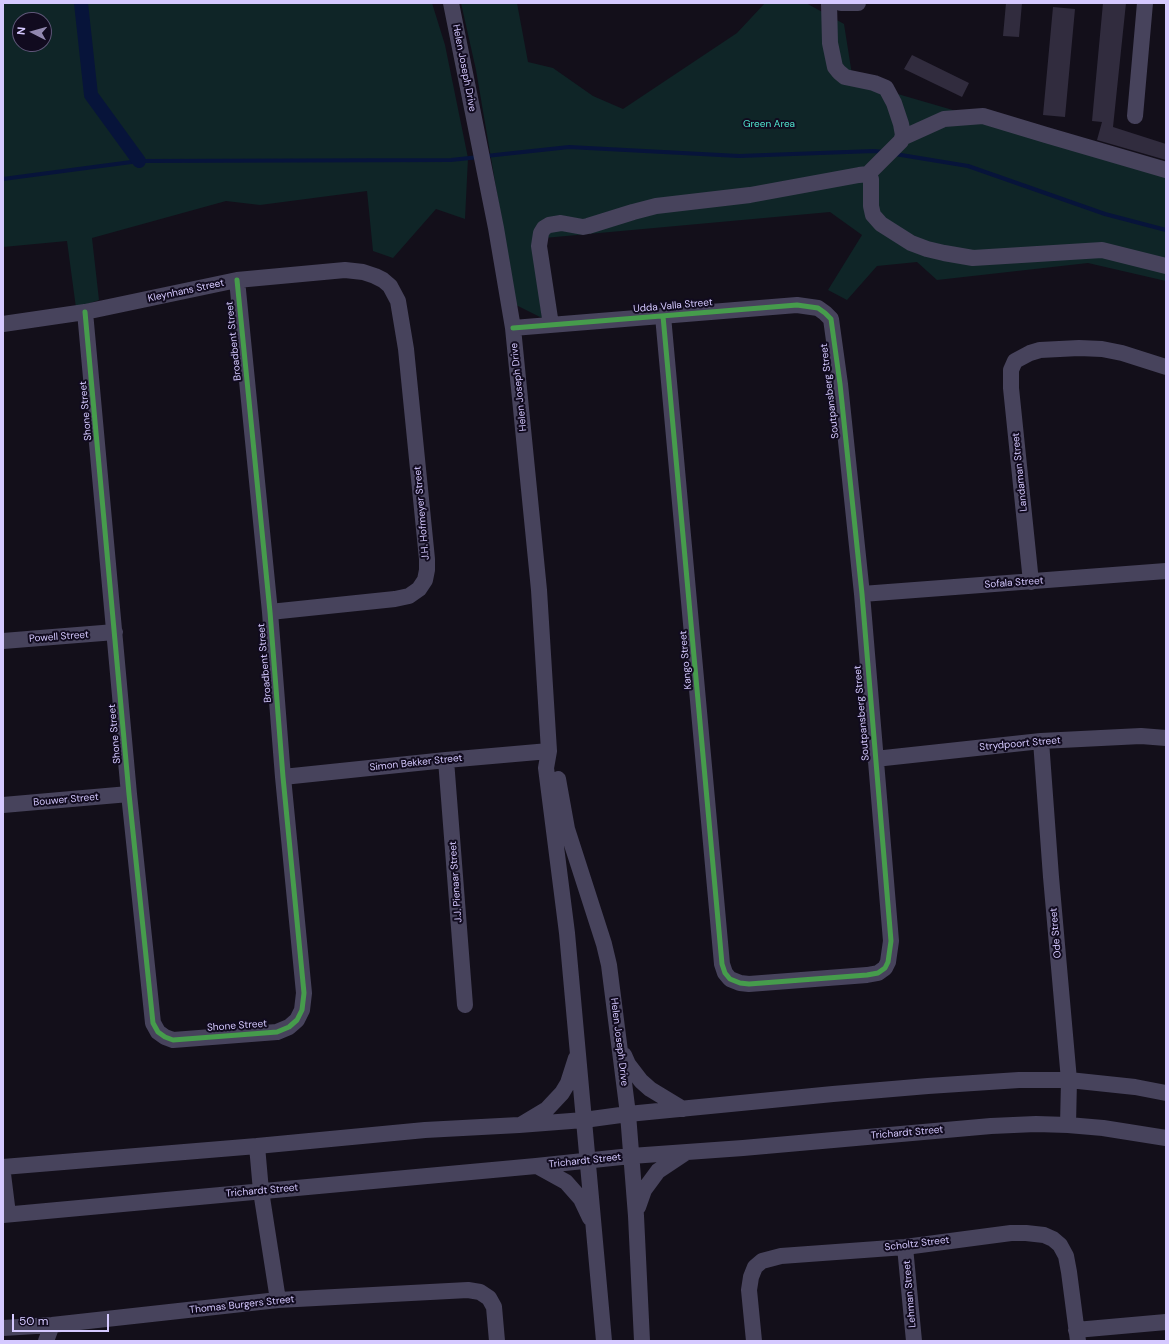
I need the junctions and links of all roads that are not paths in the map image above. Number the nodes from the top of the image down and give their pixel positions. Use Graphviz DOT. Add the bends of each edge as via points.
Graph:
graph roads {
  1 [pos="451,3"];
  2 [pos="829,3"];
  3 [pos="842,3"];
  4 [pos="858,3"];
  5 [pos="1145,3"];
  6 [pos="1135,116"];
  7 [pos="902,138"];
  8 [pos="1166,170"];
  9 [pos="868,174"];
  10 [pos="1166,266"];
  11 [pos="237,280"];
  12 [pos="390,286"];
  13 [pos="85,312"];
  14 [pos="663,316"];
  15 [pos="831,319"];
  16 [pos="3,324"];
  17 [pos="550,325"];
  18 [pos="513,328"];
  19 [pos="1166,367"];
  20 [pos="1166,572"];
  21 [pos="1031,582"];
  22 [pos="862,594"];
  23 [pos="270,612"];
  24 [pos="115,632"];
  25 [pos="3,641"];
  26 [pos="1166,738"];
  27 [pos="1041,741"];
  28 [pos="549,752"];
  29 [pos="875,759"];
  30 [pos="446,760"];
  31 [pos="283,777"];
  32 [pos="129,794"];
  33 [pos="3,805"];
  34 [pos="750,984"];
  35 [pos="465,1005"];
  36 [pos="277,1032"];
  37 [pos="620,1044"];
  38 [pos="579,1050"];
  39 [pos="1069,1080"];
  40 [pos="1166,1093"];
  41 [pos="682,1109"];
  42 [pos="628,1114"];
  43 [pos="584,1120"];
  44 [pos="519,1125"];
  45 [pos="1068,1125"];
  46 [pos="1166,1138"];
  47 [pos="257,1146"];
  48 [pos="686,1152"];
  49 [pos="632,1156"];
  50 [pos="588,1161"];
  51 [pos="536,1166"];
  52 [pos="3,1167"];
  53 [pos="3,1174"];
  54 [pos="262,1191"];
  55 [pos="6,1215"];
  56 [pos="636,1216"];
  57 [pos="595,1228"];
  58 [pos="905,1247"];
  59 [pos="278,1300"];
  60 [pos="1166,1322"];
  61 [pos="52,1325"];
  62 [pos="3,1328"];
  63 [pos="1077,1336"];
  64 [pos="46,1341"];
  65 [pos="497,1341"];
  66 [pos="604,1341"];
  67 [pos="642,1341"];
  68 [pos="754,1341"];
  69 [pos="914,1341"];
  1 -- 18 [label="street, Helen Joseph Drive" via="496,228"];
  2 -- 7 [label="street" via="830,43 834,67 845,77 886,88 901,124"];
  3 -- 4 [label="street"];
  5 -- 6 [label="street"];
  7 -- 8 [label="street" via="944,119 976,115"];
  7 -- 9 [label="street"];
  9 -- 10 [label="street" via="871,179 873,215 898,236 927,249 973,258 1102,250"];
  9 -- 17 [label="street" via="750,195 656,206 583,227 561,223 549,225 544,228 539,238"];
  11 -- 12 [label="street, Kleynhans Street" via="345,270 375,276"];
  11 -- 13 [label="street, Kleynhans Street"];
  11 -- 23 [label="street, Broadbent Street"];
  12 -- 23 [label="street, J.H. Hofmeyer Street" via="398,301 406,349 427,559 425,580 408,596 396,599"];
  13 -- 16 [label="street, Kleynhans Street"];
  13 -- 24 [label="street, Shone Street"];
  14 -- 15 [label="street, Udda Valla Street" via="797,305 818,308"];
  14 -- 17 [label="street, Udda Valla Street"];
  14 -- 34 [label="street, Kango Street" via="722,964 730,979"];
  15 -- 22 [label="street, Soutpansberg Street"];
  17 -- 18 [label="street, Udda Valla Street"];
  18 -- 28 [label="street, Helen Joseph Drive" via="539,590"];
  19 -- 21 [label="street, Landaman Street" via="1102,349 1080,348 1040,350 1015,361 1011,370 1011,388"];
  20 -- 21 [label="street, Sofala Street"];
  21 -- 22 [label="street, Sofala Street"];
  22 -- 29 [label="street, Soutpansberg Street"];
  23 -- 31 [label="street, Broadbent Street"];
  24 -- 25 [label="street, Powell Street"];
  24 -- 32 [label="street, Shone Street"];
  26 -- 27 [label="street, Strydpoort Street" via="1141,736"];
  27 -- 29 [label="street, Strydpoort Street"];
  27 -- 39 [label="street, Ode Street"];
  28 -- 30 [label="street, Simon Bekker Street"];
  28 -- 37 [label="street, Helen Joseph Drive" via="554,762 567,829 604,944"];
  28 -- 38 [label="street, Helen Joseph Drive" via="546,768"];
  29 -- 34 [label="street, Soutpansberg Street" via="891,941 890,956 884,968 878,973 867,975"];
  30 -- 31 [label="street, Simon Bekker Street"];
  30 -- 35 [label="street, J.J. Pienaar Street"];
  31 -- 36 [label="street, Broadbent Street" via="304,993 302,1010 297,1020"];
  32 -- 33 [label="street, Bouwer Street"];
  32 -- 36 [label="street, Shone Street" via="153,1023 158,1032 173,1040"];
  37 -- 41 [label="street" via="628,1064 641,1081"];
  37 -- 42 [label="street, Helen Joseph Drive"];
  38 -- 43 [label="street, Helen Joseph Drive"];
  38 -- 44 [label="street" via="562,1093 547,1109"];
  39 -- 40 [label="street"];
  39 -- 41 [label="street" via="1019,1080 928,1086"];
  39 -- 45 [label="street, Ode Street"];
  41 -- 42 [label="street"];
  42 -- 43 [label="street"];
  42 -- 49 [label="street, Helen Joseph Drive"];
  43 -- 44 [label="street"];
  43 -- 50 [label="street, Helen Joseph Drive"];
  44 -- 47 [label="street" via="425,1130"];
  45 -- 46 [label="street, Trichardt Street"];
  45 -- 48 [label="street, Trichardt Street" via="991,1126"];
  47 -- 52 [label="street"];
  47 -- 54 [label="street"];
  48 -- 49 [label="street, Trichardt Street"];
  48 -- 56 [label="street" via="658,1171 649,1181"];
  49 -- 50 [label="street, Trichardt Street"];
  49 -- 56 [label="street, Helen Joseph Drive"];
  50 -- 51 [label="street, Trichardt Street"];
  50 -- 57 [label="street, Helen Joseph Drive"];
  51 -- 54 [label="street, Trichardt Street"];
  51 -- 57 [label="street" via="566,1182 581,1199"];
  53 -- 55 [label="street"];
  54 -- 55 [label="street, Trichardt Street"];
  54 -- 59 [label="street"];
  56 -- 67 [label="street, Helen Joseph Drive"];
  57 -- 66 [label="street, Helen Joseph Drive"];
  58 -- 63 [label="street, Scholtz Street" via="1011,1232 1044,1235 1053,1239 1066,1256"];
  58 -- 68 [label="street, Scholtz Street" via="781,1256 762,1260 755,1267 749,1290"];
  58 -- 69 [label="street, Lehman Street"];
  59 -- 61 [label="street, Thomas Burgers Street"];
  59 -- 65 [label="street, Thomas Burgers Street" via="456,1289 480,1292 489,1298 494,1306"];
  60 -- 63 [label="street"];
  61 -- 62 [label="street, Thomas Burgers Street"];
  61 -- 64 [label="street"];
}
